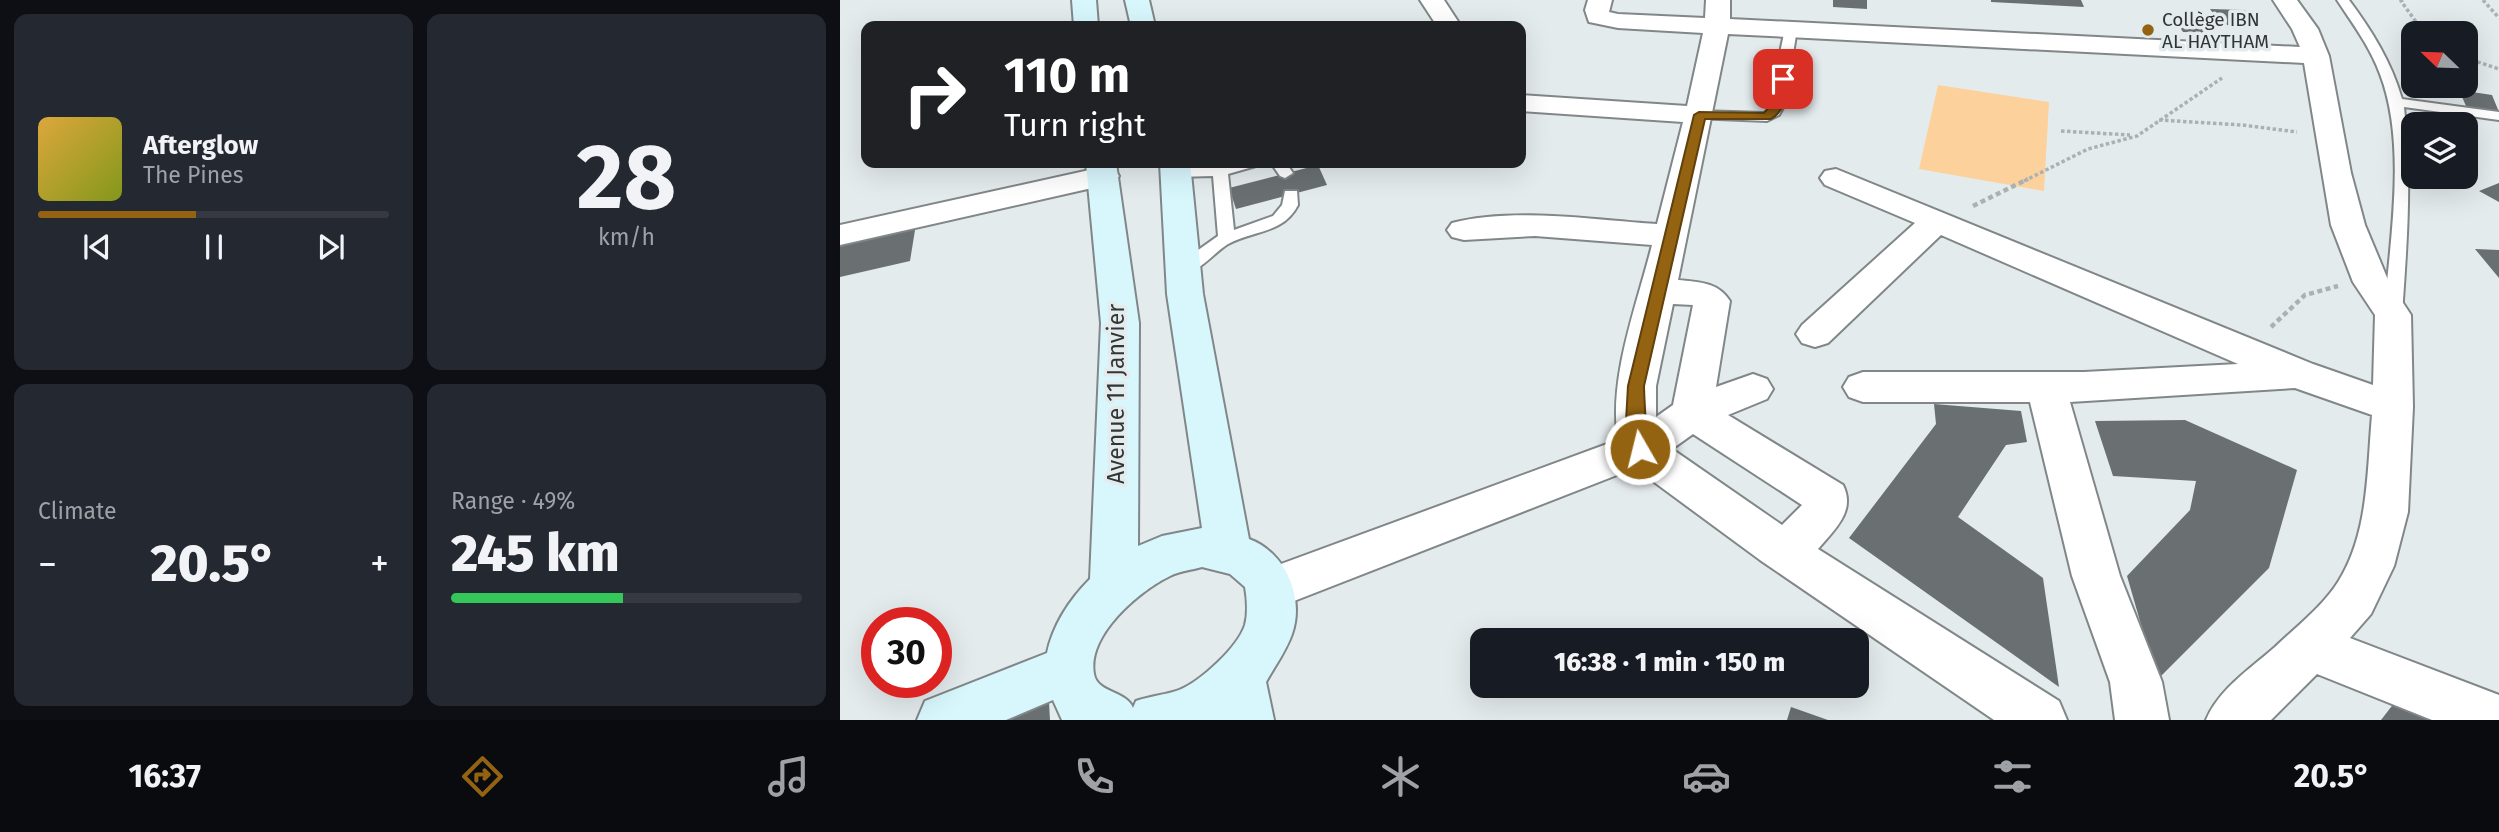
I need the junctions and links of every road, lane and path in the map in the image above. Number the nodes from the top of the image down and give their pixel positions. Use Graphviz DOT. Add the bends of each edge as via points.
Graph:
graph roads {
  1 [pos="1084,0"];
  2 [pos="1137,0"];
  3 [pos="1432,0"];
  4 [pos="1600,0"];
  5 [pos="2285,0"];
  6 [pos="2343,0"];
  7 [pos="2403,0"];
  8 [pos="2483,0"];
  9 [pos="1718,13"];
  10 [pos="2499,18"];
  11 [pos="1086,21"];
  12 [pos="1142,21"];
  13 [pos="1446,21"];
  14 [pos="2415,21"];
  15 [pos="1791,29"];
  16 [pos="2283,53"];
  17 [pos="2316,56"];
  18 [pos="2478,62"];
  19 [pos="2499,69"];
  20 [pos="2396,102"];
  21 [pos="1526,103"];
  22 [pos="1699,115"];
  23 [pos="2499,116"];
  24 [pos="2158,120"];
  25 [pos="2061,131"];
  26 [pos="2137,136"];
  27 [pos="2331,136"];
  28 [pos="1175,168"];
  29 [pos="1186,168"];
  30 [pos="1232,168"];
  31 [pos="1102,169"];
  32 [pos="1220,171"];
  33 [pos="1836,178"];
  34 [pos="1291,194"];
  35 [pos="1937,221"];
  36 [pos="1464,230"];
  37 [pos="840,235"];
  38 [pos="1672,236"];
  39 [pos="1227,238"];
  40 [pos="1183,269"];
  41 [pos="1658,291"];
  42 [pos="2382,299"];
  43 [pos="1815,334"];
  44 [pos="2244,351"];
  45 [pos="2299,374"];
  46 [pos="2046,386"];
  47 [pos="1863,387"];
  48 [pos="1753,389"];
  49 [pos="2393,407"];
  50 [pos="1692,413"];
  51 [pos="1640,449"];
  52 [pos="1228,549"];
  53 [pos="1787,552"];
  54 [pos="1114,584"];
  55 [pos="1271,589"];
  56 [pos="2310,648"];
  57 [pos="1067,669"];
  58 [pos="1243,699"];
  59 [pos="944,720"];
  60 [pos="1112,720"];
  61 [pos="1155,720"];
  62 [pos="2039,720"];
  63 [pos="2142,720"];
  64 [pos="2233,720"];
  65 [pos="2497,720"];
  1 -- 11 [label="street"];
  2 -- 12 [label="street"];
  3 -- 13 [label="street"];
  4 -- 9 [label="street" via="1597,10 1602,19"];
  5 -- 17 [label="street"];
  6 -- 20 [label="lane" via="2387,67"];
  7 -- 14 [label="path"];
  8 -- 10 [label="path"];
  9 -- 15 [label="street"];
  9 -- 22 [label="street"];
  15 -- 16 [label="street"];
  15 -- 22 [label="lane" via="1774,112 1767,117"];
  16 -- 17 [label="street"];
  16 -- 24 [label="path" via="2220,79"];
  17 -- 27 [label="street"];
  18 -- 19 [label="path"];
  20 -- 23 [label="lane"];
  20 -- 42 [label="lane" via="2403,199"];
  21 -- 22 [label="street"];
  22 -- 38 [label="street"];
  24 -- 26 [label="path"];
  24 -- 27 [label="path"];
  25 -- 26 [label="path"];
  26 -- 35 [label="path" via="2088,149"];
  27 -- 42 [label="street" via="2348,225"];
  28 -- 40 [label="street"];
  29 -- 32 [label="lane"];
  30 -- 32 [label="lane"];
  31 -- 37 [label="street"];
  31 -- 54 [label="street, Avenue 11 Janvier" via="1119,323"];
  32 -- 39 [label="lane"];
  33 -- 35 [label="street"];
  34 -- 39 [label="lane" via="1289,210 1280,219"];
  35 -- 43 [label="street"];
  35 -- 44 [label="street"];
  36 -- 38 [label="street" via="1535,226"];
  38 -- 41 [label="street"];
  39 -- 40 [label="lane"];
  40 -- 52 [label="street"];
  41 -- 50 [label="street" via="1702,294 1712,301"];
  41 -- 51 [label="street" via="1636,386"];
  42 -- 44 [label="path" via="2318,289 2297,298 2282,318"];
  42 -- 49 [label="street"];
  44 -- 45 [label="street"];
  45 -- 46 [label="street"];
  45 -- 49 [label="street"];
  46 -- 47 [label="street"];
  46 -- 63 [label="street" via="2096,576 2136,682"];
  48 -- 50 [label="street"];
  49 -- 56 [label="street" via="2386,512 2371,566 2354,599"];
  50 -- 51 [label="street"];
  50 -- 53 [label="street" via="1827,498 1824,511"];
  51 -- 53 [label="street"];
  51 -- 55 [label="street"];
  52 -- 54 [label="street" via="1192,548 1151,560"];
  52 -- 55 [label="street" via="1256,564"];
  53 -- 62 [label="street"];
  54 -- 57 [label="street" via="1078,629"];
  55 -- 58 [label="street" via="1268,631"];
  56 -- 64 [label="street"];
  56 -- 65 [label="street"];
  57 -- 59 [label="street"];
  57 -- 60 [label="street" via="1072,689 1093,715"];
  58 -- 61 [label="street"];
}
